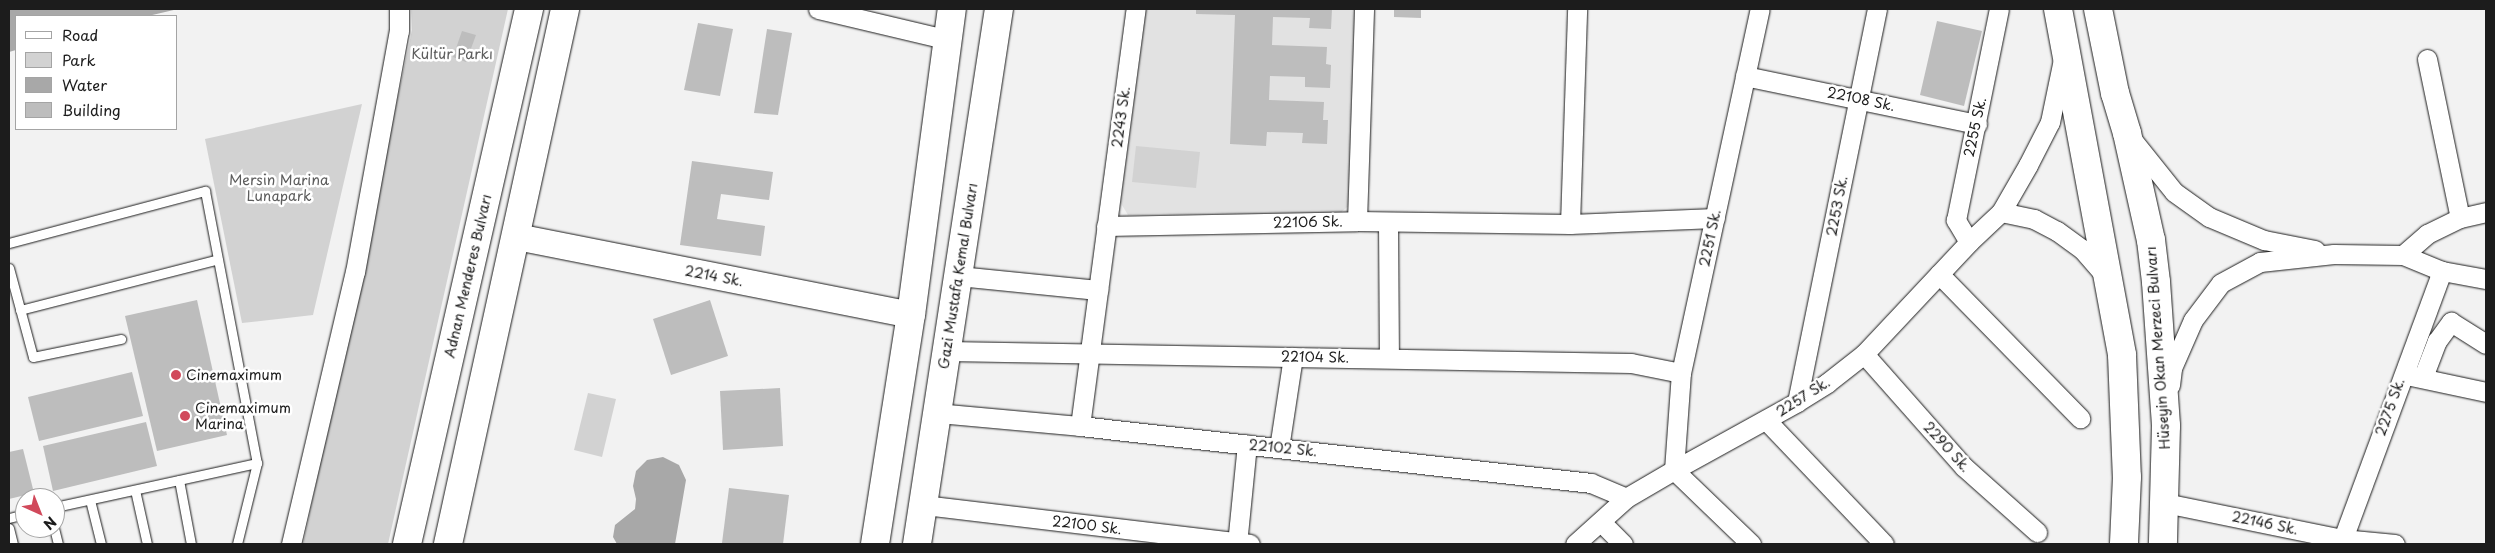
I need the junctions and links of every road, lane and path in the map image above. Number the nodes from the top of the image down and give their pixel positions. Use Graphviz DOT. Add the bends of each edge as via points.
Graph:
graph roads {
  1 [pos="399,9"];
  2 [pos="529,9"];
  3 [pos="565,9"];
  4 [pos="818,9"];
  5 [pos="952,9"];
  6 [pos="999,9"];
  7 [pos="1136,9"];
  8 [pos="1364,9"];
  9 [pos="1576,9"];
  10 [pos="1760,9"];
  11 [pos="1877,9"];
  12 [pos="1999,9"];
  13 [pos="2058,9"];
  14 [pos="2098,9"];
  15 [pos="948,40"];
  16 [pos="2066,49"];
  17 [pos="2427,59"];
  18 [pos="1745,76"];
  19 [pos="1859,98"];
  20 [pos="1977,124"];
  21 [pos="2127,133"];
  22 [pos="2001,212"];
  23 [pos="2486,212"];
  24 [pos="1715,218"];
  25 [pos="2460,218"];
  26 [pos="1357,221"];
  27 [pos="1388,222"];
  28 [pos="1570,224"];
  29 [pos="1106,226"];
  30 [pos="517,237"];
  31 [pos="1969,242"];
  32 [pos="9,243"];
  33 [pos="2334,254"];
  34 [pos="2403,255"];
  35 [pos="218,259"];
  36 [pos="9,268"];
  37 [pos="2442,271"];
  38 [pos="1939,274"];
  39 [pos="958,276"];
  40 [pos="2486,279"];
  41 [pos="2109,280"];
  42 [pos="1098,290"];
  43 [pos="20,310"];
  44 [pos="911,315"];
  45 [pos="121,339"];
  46 [pos="2486,344"];
  47 [pos="947,351"];
  48 [pos="1090,354"];
  49 [pos="1864,354"];
  50 [pos="1293,357"];
  51 [pos="1389,358"];
  52 [pos="1681,373"];
  53 [pos="2402,375"];
  54 [pos="2423,377"];
  55 [pos="2486,392"];
  56 [pos="1797,402"];
  57 [pos="937,413"];
  58 [pos="2080,418"];
  59 [pos="1766,420"];
  60 [pos="1080,426"];
  61 [pos="2166,426"];
  62 [pos="1247,444"];
  63 [pos="1279,448"];
  64 [pos="257,463"];
  65 [pos="1674,470"];
  66 [pos="179,480"];
  67 [pos="135,490"];
  68 [pos="1626,498"];
  69 [pos="90,500"];
  70 [pos="2165,503"];
  71 [pos="65,505"];
  72 [pos="924,505"];
  73 [pos="1601,522"];
  74 [pos="9,528"];
  75 [pos="2037,532"];
  76 [pos="2341,542"];
  77 [pos="13,544"];
  78 [pos="101,544"];
  79 [pos="147,544"];
  80 [pos="191,544"];
  81 [pos="237,544"];
  82 [pos="291,544"];
  83 [pos="407,544"];
  84 [pos="448,544"];
  85 [pos="875,544"];
  86 [pos="917,544"];
  87 [pos="1242,544"];
  88 [pos="1576,544"];
  89 [pos="1622,544"];
  90 [pos="1751,544"];
  91 [pos="1884,544"];
  92 [pos="2124,544"];
  93 [pos="2163,544"];
  94 [pos="2395,544"];
  1 -- 82 [label="street" via="399,31 355,272"];
  2 -- 83 [label="main road, Adnan Menderes Bulvarı"];
  3 -- 30 [label="main road"];
  4 -- 15 [label="street"];
  5 -- 15 [label="main road"];
  6 -- 39 [label="main road, Gazi Mustafa Kemal Bulvarı"];
  7 -- 29 [label="street, 2243 Sk."];
  8 -- 26 [label="street"];
  9 -- 28 [label="street"];
  10 -- 18 [label="street, 2251 Sk."];
  11 -- 19 [label="street, 2253 Sk."];
  12 -- 20 [label="street, 2255 Sk."];
  13 -- 16 [label="main road"];
  14 -- 21 [label="main road, Hüseyin Okan Merzeci Bulvarı" via="2115,93"];
  15 -- 44 [label="main road"];
  16 -- 22 [label="street, 2257 Sk." via="2050,122"];
  16 -- 41 [label="main road"];
  17 -- 25 [label="street"];
  18 -- 19 [label="street, 22108 Sk."];
  18 -- 24 [label="street, 2251 Sk."];
  19 -- 20 [label="street, 22108 Sk."];
  19 -- 56 [label="street, 2253 Sk."];
  20 -- 31 [label="street, 2255 Sk." via="1956,220"];
  21 -- 33 [label="street" via="2174,192 2209,217 2264,240"];
  21 -- 61 [label="main road, Hüseyin Okan Merzeci Bulvarı" via="2151,240"];
  22 -- 31 [label="street, 2257 Sk."];
  22 -- 41 [label="street" via="2034,219 2057,231 2082,249"];
  23 -- 25 [label="street"];
  24 -- 28 [label="street, 22106 Sk."];
  24 -- 52 [label="street, 2251 Sk."];
  25 -- 34 [label="street" via="2427,234"];
  26 -- 27 [label="street, 22106 Sk."];
  26 -- 29 [label="street, 22106 Sk."];
  27 -- 28 [label="street, 22106 Sk."];
  27 -- 51 [label="street"];
  29 -- 42 [label="street"];
  30 -- 44 [label="street, 2214 Sk."];
  30 -- 84 [label="main road"];
  31 -- 38 [label="street, 2257 Sk."];
  32 -- 35 [label="lane" via="205,192"];
  33 -- 34 [label="street"];
  33 -- 61 [label="street" via="2260,262 2221,283 2193,320 2172,368"];
  34 -- 37 [label="street"];
  35 -- 43 [label="lane"];
  35 -- 64 [label="lane"];
  36 -- 43 [label="lane"];
  37 -- 40 [label="street"];
  37 -- 53 [label="street, 2275 Sk."];
  38 -- 49 [label="street, 2257 Sk."];
  38 -- 58 [label="street"];
  39 -- 42 [label="street"];
  39 -- 47 [label="main road, Gazi Mustafa Kemal Bulvarı"];
  41 -- 92 [label="main road" via="2122,355 2127,477"];
  42 -- 48 [label="street"];
  43 -- 45 [label="lane" via="33,357"];
  44 -- 85 [label="main road"];
  46 -- 54 [label="street" via="2451,322 2437,340"];
  47 -- 48 [label="street, 22104 Sk."];
  47 -- 57 [label="main road, Gazi Mustafa Kemal Bulvarı"];
  48 -- 50 [label="street, 22104 Sk."];
  48 -- 60 [label="street"];
  49 -- 56 [label="street, 2257 Sk." via="1827,384"];
  49 -- 75 [label="street, 2290 Sk." via="1964,467"];
  50 -- 51 [label="street, 22104 Sk."];
  50 -- 63 [label="street"];
  51 -- 52 [label="street, 22104 Sk." via="1631,363"];
  52 -- 65 [label="street, 2251 Sk."];
  53 -- 54 [label="street"];
  53 -- 76 [label="street, 2275 Sk."];
  54 -- 55 [label="street"];
  56 -- 59 [label="street, 2257 Sk."];
  57 -- 60 [label="street, 22102 Sk."];
  57 -- 72 [label="main road, Gazi Mustafa Kemal Bulvarı"];
  59 -- 65 [label="street, 2257 Sk."];
  59 -- 91 [label="street"];
  60 -- 62 [label="street, 22102 Sk."];
  61 -- 70 [label="main road, Hüseyin Okan Merzeci Bulvarı"];
  62 -- 63 [label="street, 22102 Sk."];
  62 -- 87 [label="street"];
  63 -- 68 [label="street, 22102 Sk." via="1591,484"];
  64 -- 66 [label="lane"];
  64 -- 81 [label="lane"];
  65 -- 68 [label="street, 2257 Sk."];
  65 -- 90 [label="street"];
  66 -- 67 [label="lane"];
  66 -- 80 [label="lane"];
  67 -- 69 [label="lane"];
  67 -- 79 [label="lane"];
  68 -- 73 [label="street, 2257 Sk."];
  69 -- 71 [label="lane"];
  69 -- 78 [label="lane"];
  70 -- 76 [label="street, 22146 Sk."];
  70 -- 93 [label="main road, Hüseyin Okan Merzeci Bulvarı"];
  72 -- 86 [label="main road, Gazi Mustafa Kemal Bulvarı"];
  72 -- 87 [label="street, 22100 Sk."];
  73 -- 88 [label="street, 2257 Sk."];
  73 -- 89 [label="street"];
  74 -- 77 [label="lane"];
  76 -- 94 [label="street, 22146 Sk."];
}
